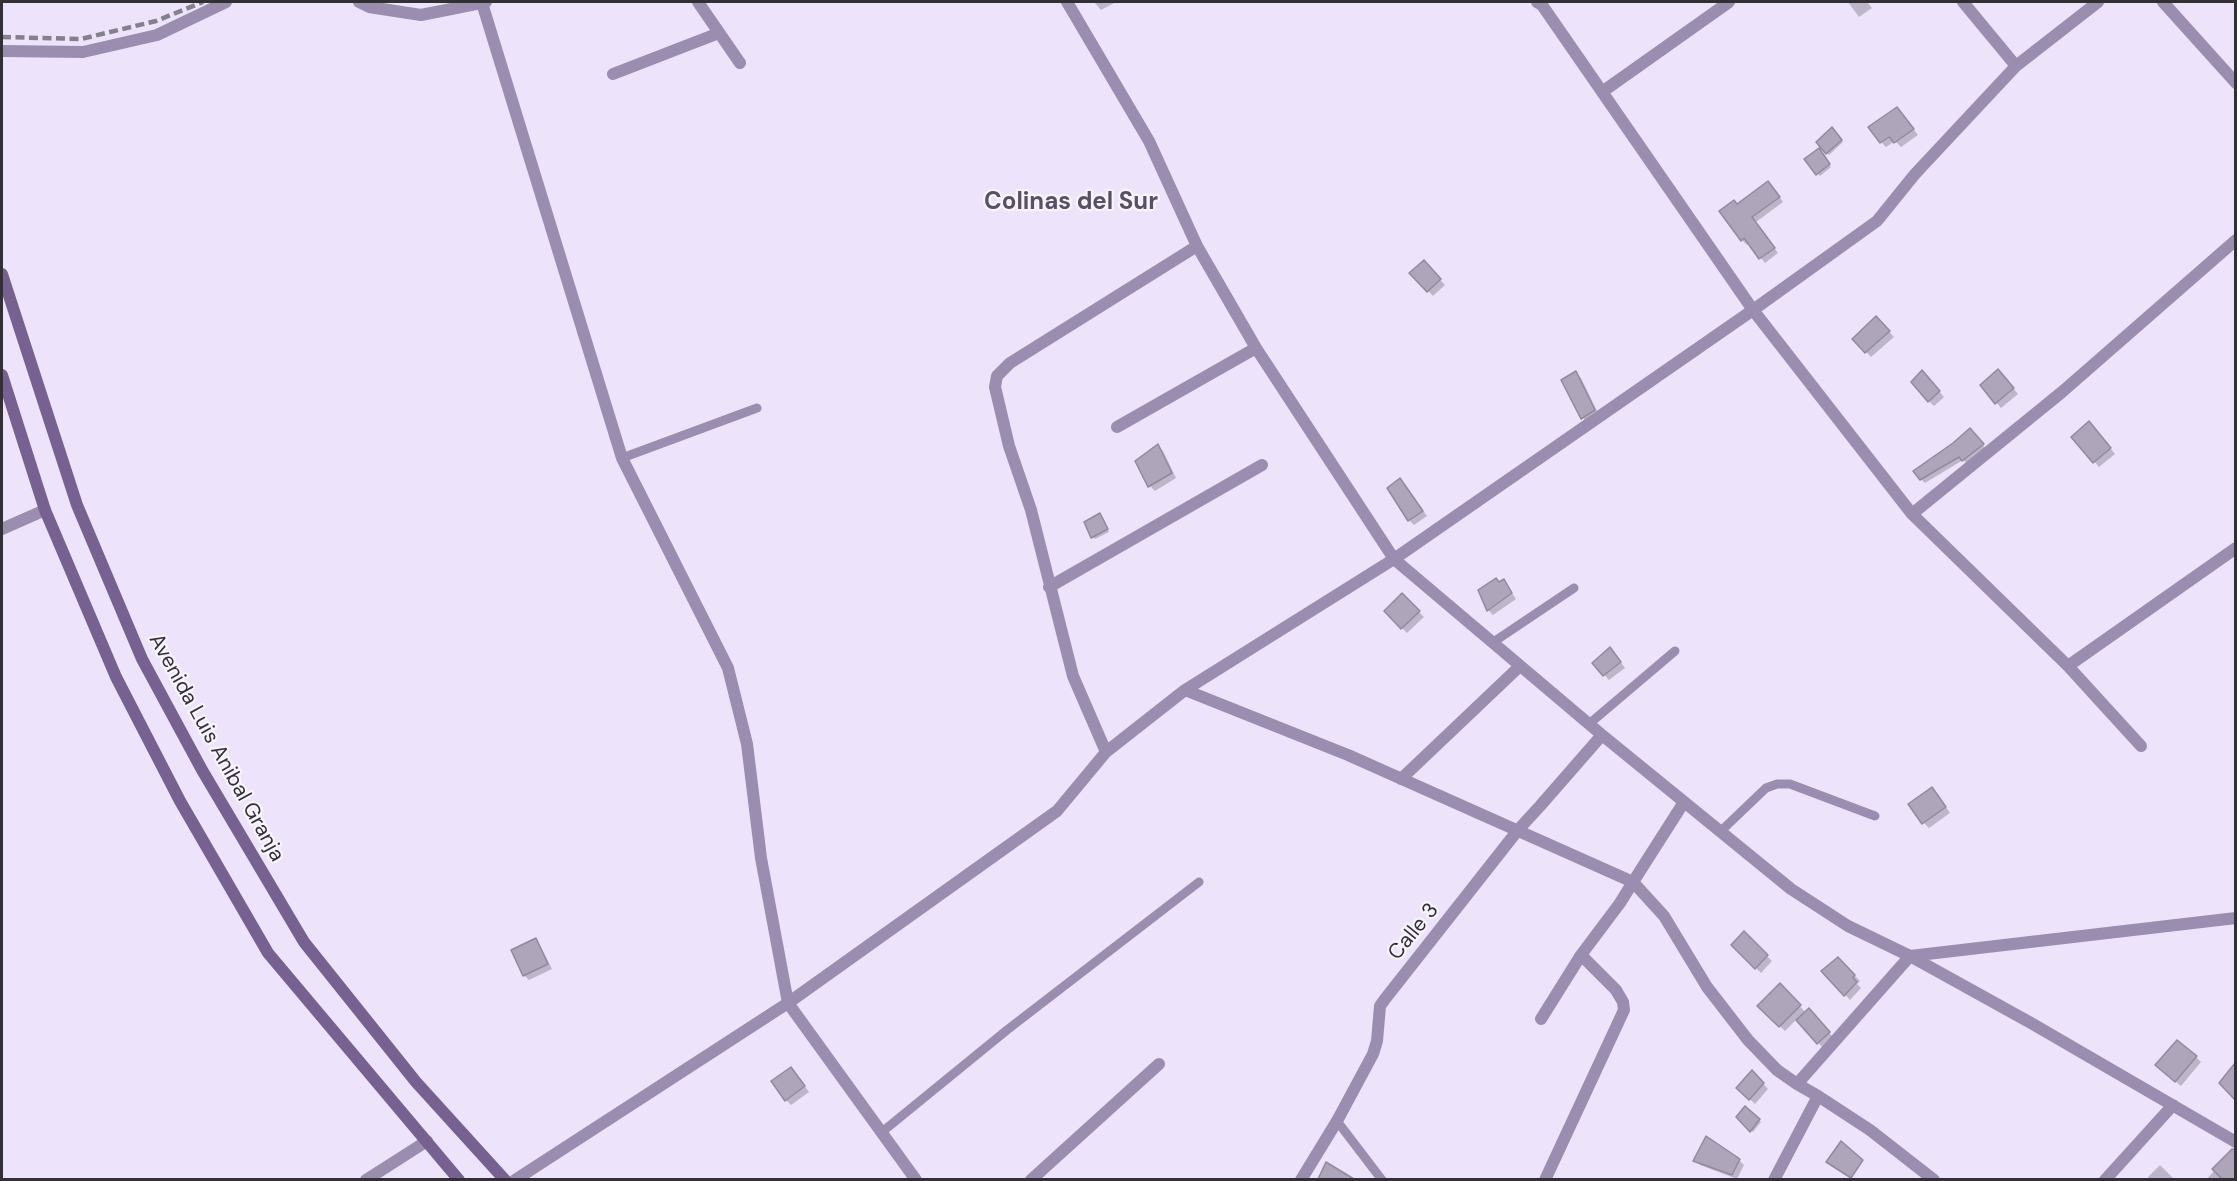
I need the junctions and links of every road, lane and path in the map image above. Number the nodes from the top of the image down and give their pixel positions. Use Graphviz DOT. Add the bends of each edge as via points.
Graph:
graph roads {
  1 [pos="226,2"];
  2 [pos="359,2"];
  3 [pos="484,2"];
  4 [pos="698,2"];
  5 [pos="1067,2"];
  6 [pos="1537,2"];
  7 [pos="1729,2"];
  8 [pos="1964,2"];
  9 [pos="2098,2"];
  10 [pos="2163,2"];
  11 [pos="719,33"];
  12 [pos="2,51"];
  13 [pos="740,63"];
  14 [pos="2016,66"];
  15 [pos="613,74"];
  16 [pos="2235,83"];
  17 [pos="1602,92"];
  18 [pos="2235,240"];
  19 [pos="1197,246"];
  20 [pos="2,274"];
  21 [pos="1753,310"];
  22 [pos="1256,348"];
  23 [pos="2,375"];
  24 [pos="757,408"];
  25 [pos="1118,427"];
  26 [pos="622,458"];
  27 [pos="1262,465"];
  28 [pos="45,510"];
  29 [pos="1912,514"];
  30 [pos="2,529"];
  31 [pos="2235,548"];
  32 [pos="1394,559"];
  33 [pos="1049,587"];
  34 [pos="1574,588"];
  35 [pos="1492,643"];
  36 [pos="1675,651"];
  37 [pos="1520,666"];
  38 [pos="2068,666"];
  39 [pos="1185,690"];
  40 [pos="1589,724"];
  41 [pos="1602,735"];
  42 [pos="2141,746"];
  43 [pos="1106,752"];
  44 [pos="1401,778"];
  45 [pos="1684,802"];
  46 [pos="1875,816"];
  47 [pos="1518,830"];
  48 [pos="1721,831"];
  49 [pos="1199,882"];
  50 [pos="1633,882"];
  51 [pos="2235,918"];
  52 [pos="1581,955"];
  53 [pos="1910,956"];
  54 [pos="788,1003"];
  55 [pos="1541,1019"];
  56 [pos="1159,1064"];
  57 [pos="1797,1084"];
  58 [pos="1818,1096"];
  59 [pos="2172,1105"];
  60 [pos="1337,1121"];
  61 [pos="882,1132"];
  62 [pos="427,1141"];
  63 [pos="2235,1142"];
  64 [pos="1920,1167"];
  65 [pos="366,1179"];
  66 [pos="459,1179"];
  67 [pos="505,1179"];
  68 [pos="515,1179"];
  69 [pos="916,1179"];
  70 [pos="1031,1179"];
  71 [pos="1301,1179"];
  72 [pos="1382,1179"];
  73 [pos="1545,1179"];
  74 [pos="1774,1179"];
  75 [pos="1916,1179"];
  76 [pos="1934,1179"];
  77 [pos="2105,1179"];
  1 -- 12 [label="street" via="157,35 83,52"];
  2 -- 3 [label="street" via="421,15"];
  3 -- 26 [label="street"];
  4 -- 11 [label="street"];
  5 -- 19 [label="street" via="1149,141"];
  6 -- 17 [label="street"];
  7 -- 17 [label="street"];
  8 -- 14 [label="street"];
  9 -- 14 [label="street"];
  10 -- 16 [label="street"];
  11 -- 13 [label="street"];
  11 -- 15 [label="street"];
  14 -- 21 [label="street" via="1915,174 1877,221"];
  17 -- 21 [label="street"];
  18 -- 29 [label="street" via="2062,392"];
  19 -- 22 [label="street"];
  19 -- 33 [label="street" via="1010,363 998,376 997,400 1031,510"];
  20 -- 67 [label="main road, Avenida Luis Anibal Granja" via="76,505 142,659 202,771 304,942 417,1082"];
  21 -- 29 [label="street"];
  21 -- 32 [label="street"];
  22 -- 25 [label="street"];
  22 -- 32 [label="street"];
  23 -- 28 [label="main road"];
  24 -- 26 [label="lane"];
  26 -- 54 [label="street" via="728,668 747,744 761,858"];
  27 -- 33 [label="street"];
  28 -- 30 [label="street"];
  28 -- 62 [label="main road" via="116,677 180,801 268,953"];
  29 -- 38 [label="street"];
  31 -- 38 [label="street"];
  32 -- 35 [label="street"];
  32 -- 39 [label="street"];
  33 -- 43 [label="street" via="1073,676"];
  34 -- 35 [label="lane"];
  35 -- 37 [label="street"];
  36 -- 40 [label="lane"];
  37 -- 40 [label="street"];
  37 -- 44 [label="street"];
  38 -- 42 [label="street"];
  39 -- 43 [label="street"];
  39 -- 44 [label="street"];
  40 -- 41 [label="street"];
  41 -- 45 [label="street"];
  41 -- 47 [label="street, Calle 3"];
  43 -- 54 [label="street" via="1057,811"];
  44 -- 47 [label="street"];
  45 -- 48 [label="street"];
  45 -- 50 [label="street"];
  46 -- 48 [label="lane" via="1790,784 1778,784 1766,788"];
  47 -- 50 [label="street"];
  47 -- 60 [label="street, Calle 3" via="1380,1006 1373,1054"];
  48 -- 53 [label="street" via="1791,888 1848,926"];
  49 -- 61 [label="lane"];
  50 -- 52 [label="street"];
  50 -- 57 [label="street" via="1664,916 1707,987 1748,1040"];
  51 -- 53 [label="street"];
  52 -- 55 [label="street"];
  52 -- 73 [label="street" via="1616,990 1624,1010"];
  53 -- 57 [label="street"];
  53 -- 59 [label="street"];
  54 -- 61 [label="street"];
  54 -- 68 [label="street"];
  56 -- 70 [label="street"];
  57 -- 58 [label="street"];
  58 -- 64 [label="street"];
  58 -- 74 [label="street"];
  59 -- 63 [label="street"];
  59 -- 77 [label="street"];
  60 -- 71 [label="street, Calle 3"];
  60 -- 72 [label="lane"];
  61 -- 69 [label="street"];
  62 -- 65 [label="street"];
  62 -- 66 [label="main road"];
  64 -- 75 [label="street"];
  64 -- 76 [label="street"];
}
